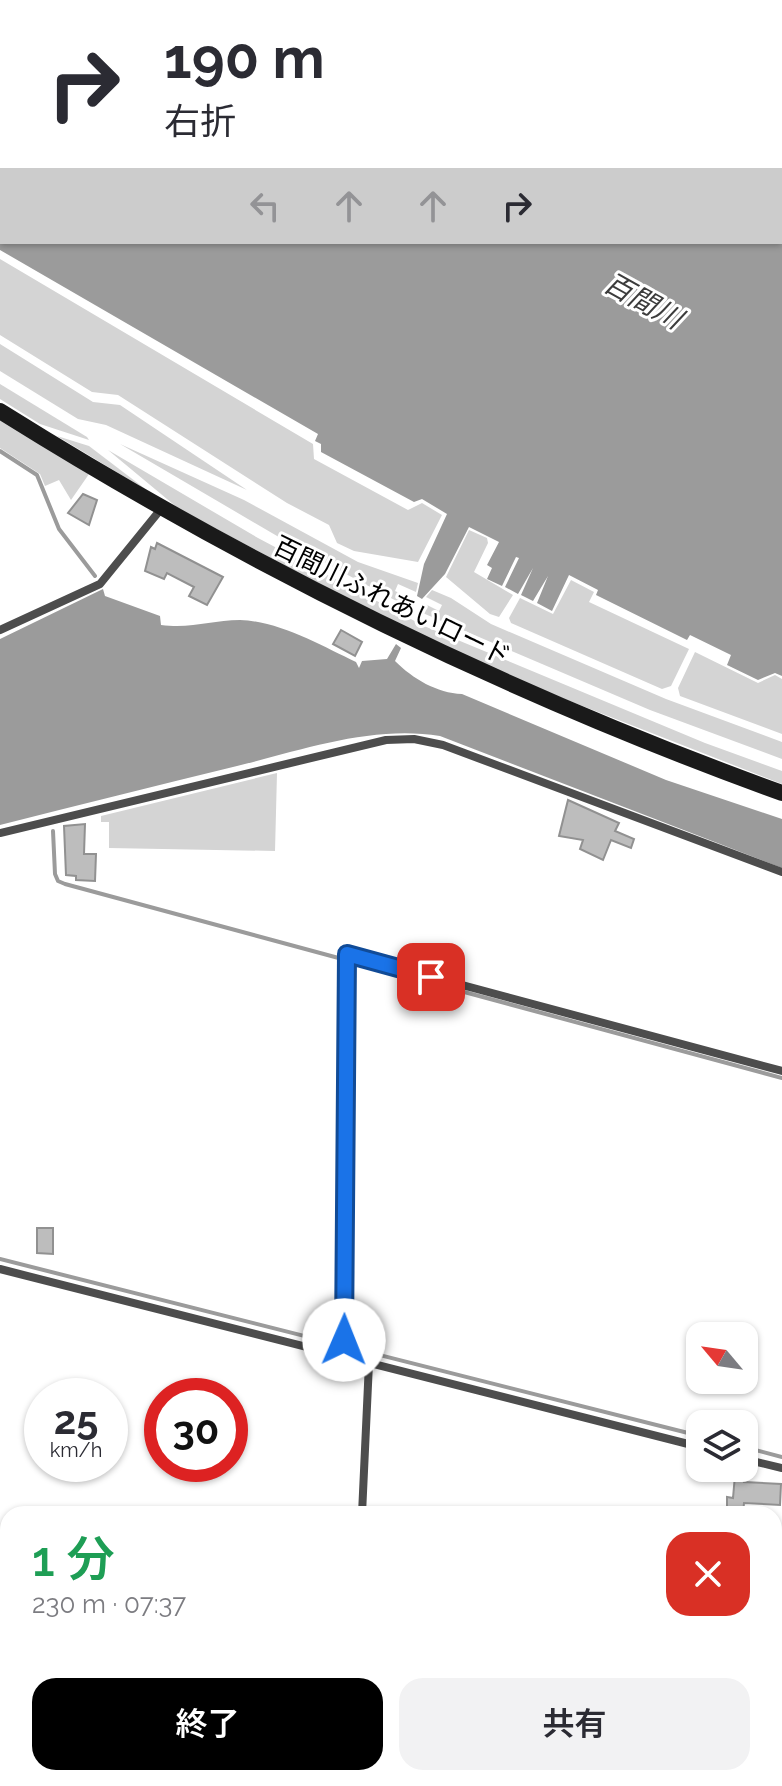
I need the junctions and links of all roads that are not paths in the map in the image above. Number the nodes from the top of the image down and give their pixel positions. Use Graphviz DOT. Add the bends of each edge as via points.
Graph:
graph roads {
  1 [pos="0,411"];
  2 [pos="161,509"];
  3 [pos="0,630"];
  4 [pos="782,793"];
  5 [pos="0,833"];
  6 [pos="782,872"];
  7 [pos="782,1071"];
  8 [pos="0,1269"];
  9 [pos="344,1349"];
  10 [pos="369,1363"];
  11 [pos="686,1443"];
  12 [pos="758,1462"];
  13 [pos="782,1468"];
  14 [pos="362,1506"];
  1 -- 2 [label="street, 百間川ふれあいロード"];
  2 -- 3 [label="street" via="100,584"];
  2 -- 4 [label="street, 百間川ふれあいロード" via="473,669"];
  5 -- 6 [label="street" via="386,740 414,739 443,745"];
  7 -- 9 [label="street" via="347,954"];
  8 -- 9 [label="street"];
  9 -- 10 [label="street"];
  10 -- 11 [label="street"];
  10 -- 14 [label="street"];
  12 -- 13 [label="street"];
}
